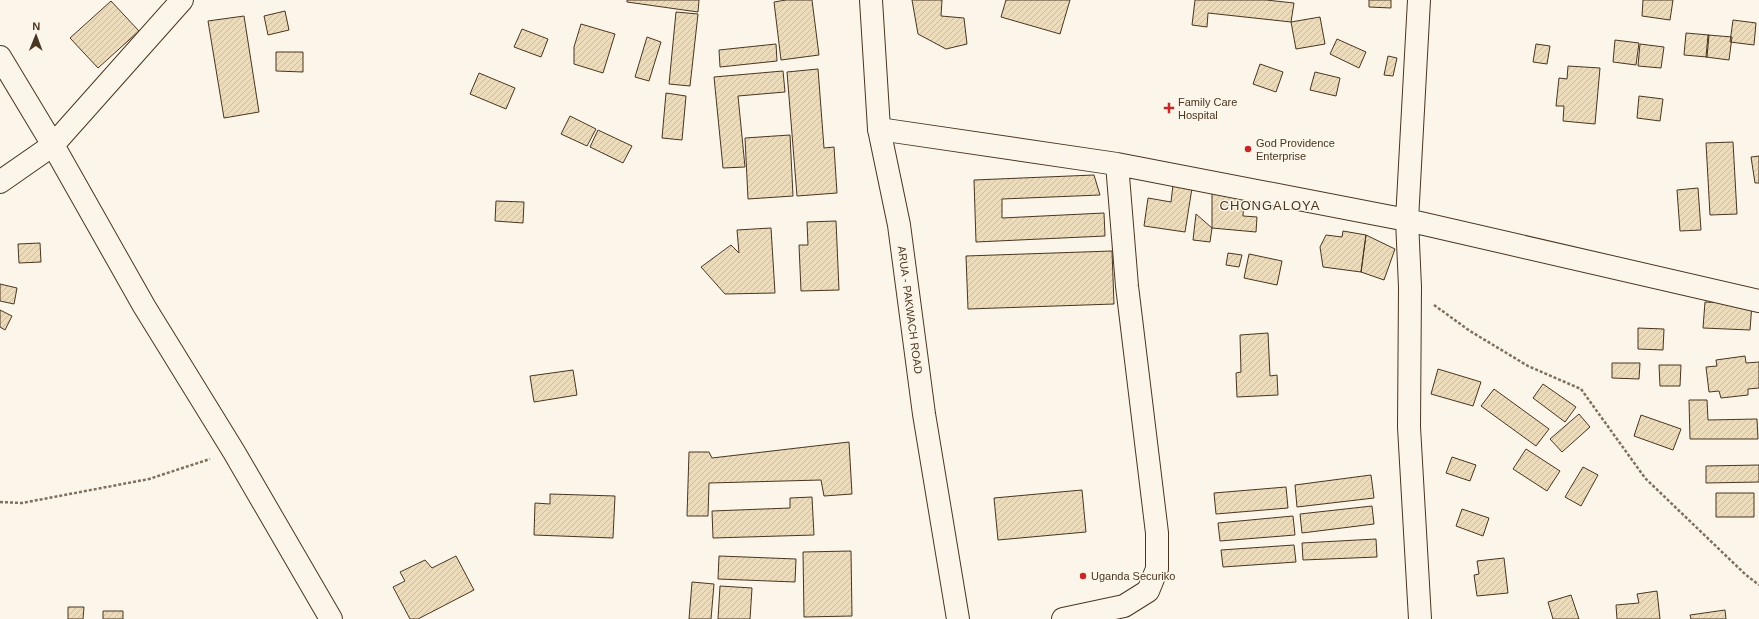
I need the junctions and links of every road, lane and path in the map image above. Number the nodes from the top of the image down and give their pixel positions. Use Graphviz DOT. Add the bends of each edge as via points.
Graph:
graph roads {
  1 [pos="182,0"];
  2 [pos="871,0"];
  3 [pos="1419,0"];
  4 [pos="0,57"];
  5 [pos="879,129"];
  6 [pos="53,145"];
  7 [pos="1117,164"];
  8 [pos="0,182"];
  9 [pos="1407,220"];
  10 [pos="1410,288"];
  11 [pos="1759,301"];
  12 [pos="234,452"];
  13 [pos="0,502"];
  14 [pos="1759,585"];
  15 [pos="331,619"];
  16 [pos="958,619"];
  17 [pos="1063,619"];
  18 [pos="1420,619"];
  1 -- 6 [label="street"];
  2 -- 5 [label="street, ARUA - PAKWACH ROAD"];
  3 -- 9 [label="street"];
  4 -- 6 [label="street"];
  5 -- 7 [label="street"];
  5 -- 16 [label="street, ARUA - PAKWACH ROAD" via="899,225 924,414"];
  6 -- 8 [label="street"];
  6 -- 12 [label="street" via="144,306"];
  7 -- 9 [label="street"];
  7 -- 17 [label="street" via="1127,286 1157,533 1157,569 1148,591 1124,606"];
  9 -- 10 [label="street"];
  9 -- 11 [label="street"];
  10 -- 14 [label="path" via="1528,366 1580,389 1645,478"];
  10 -- 18 [label="street" via="1409,427"];
  12 -- 13 [label="path" via="149,479 22,503"];
  12 -- 15 [label="street"];
}
